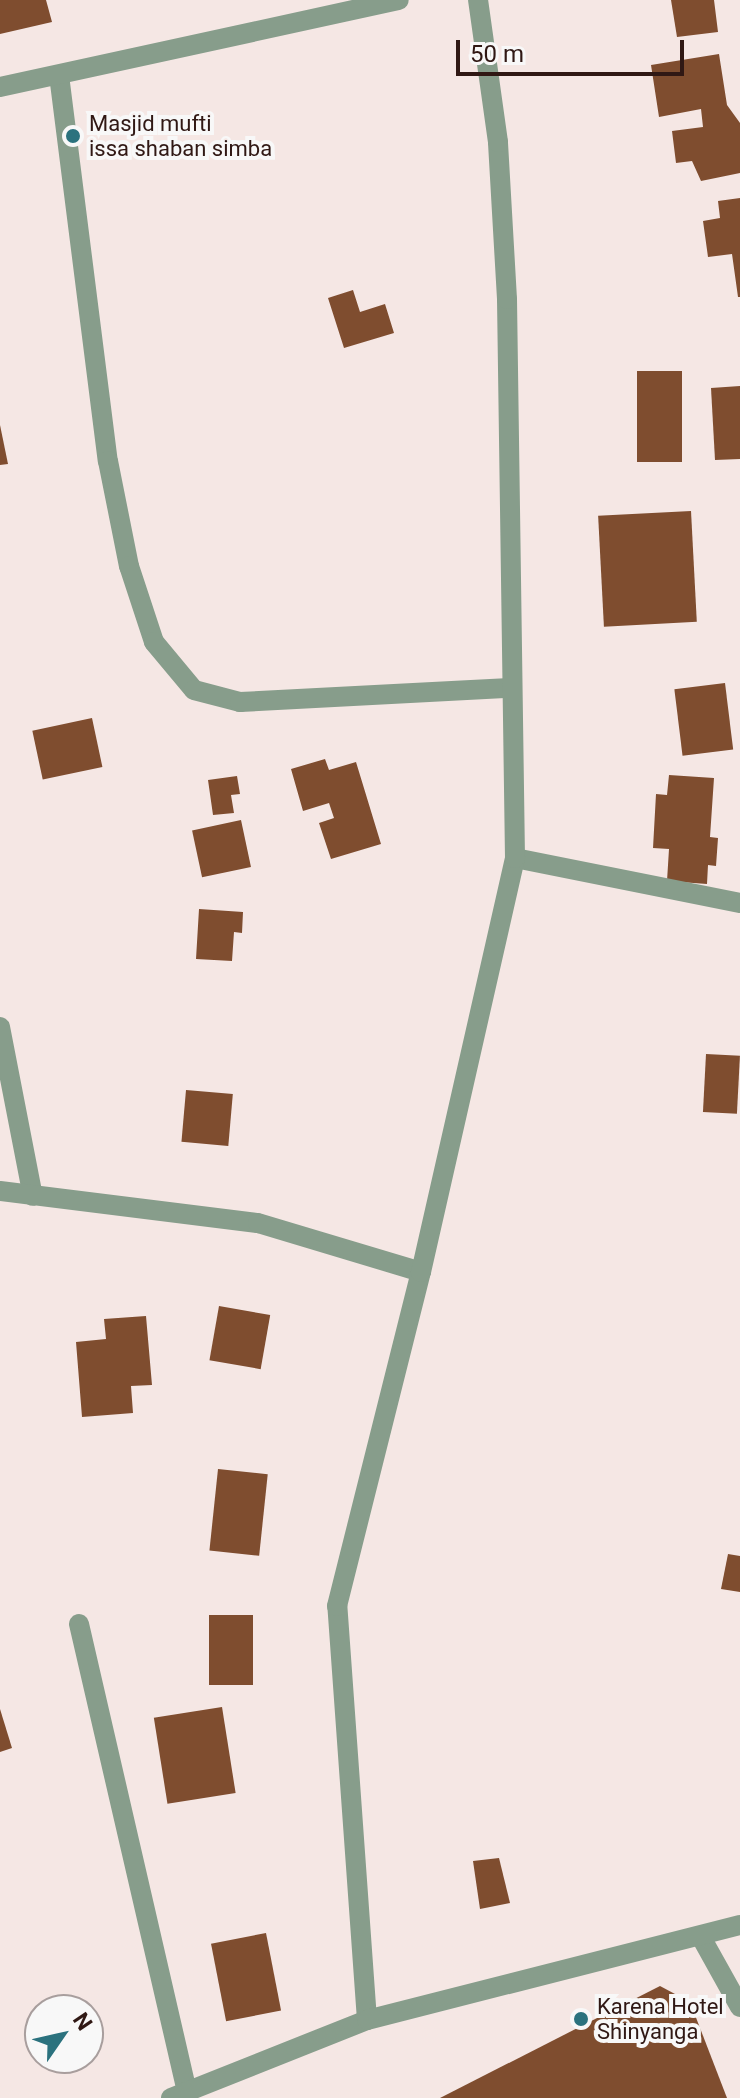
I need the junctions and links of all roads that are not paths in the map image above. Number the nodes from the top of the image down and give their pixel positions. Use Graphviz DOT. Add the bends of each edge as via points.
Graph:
graph roads {
  1 [pos="399,0"];
  2 [pos="478,0"];
  3 [pos="59,75"];
  4 [pos="0,87"];
  5 [pos="510,688"];
  6 [pos="515,858"];
  7 [pos="740,903"];
  8 [pos="0,1027"];
  9 [pos="0,1191"];
  10 [pos="33,1196"];
  11 [pos="421,1272"];
  12 [pos="79,1624"];
  13 [pos="740,1925"];
  14 [pos="701,1937"];
  15 [pos="740,2007"];
  16 [pos="367,2020"];
  17 [pos="179,2095"];
  1 -- 3 [label="street"];
  2 -- 5 [label="street" via="498,142 507,299"];
  3 -- 4 [label="street"];
  3 -- 5 [label="street" via="108,461 129,566 154,642 194,690 240,702"];
  5 -- 6 [label="street"];
  6 -- 7 [label="street"];
  6 -- 11 [label="street"];
  8 -- 10 [label="street"];
  9 -- 10 [label="street"];
  10 -- 11 [label="street" via="258,1223"];
  11 -- 16 [label="street" via="337,1606"];
  12 -- 17 [label="street"];
  13 -- 14 [label="street"];
  14 -- 15 [label="street"];
  14 -- 16 [label="street"];
  16 -- 17 [label="street"];
}
